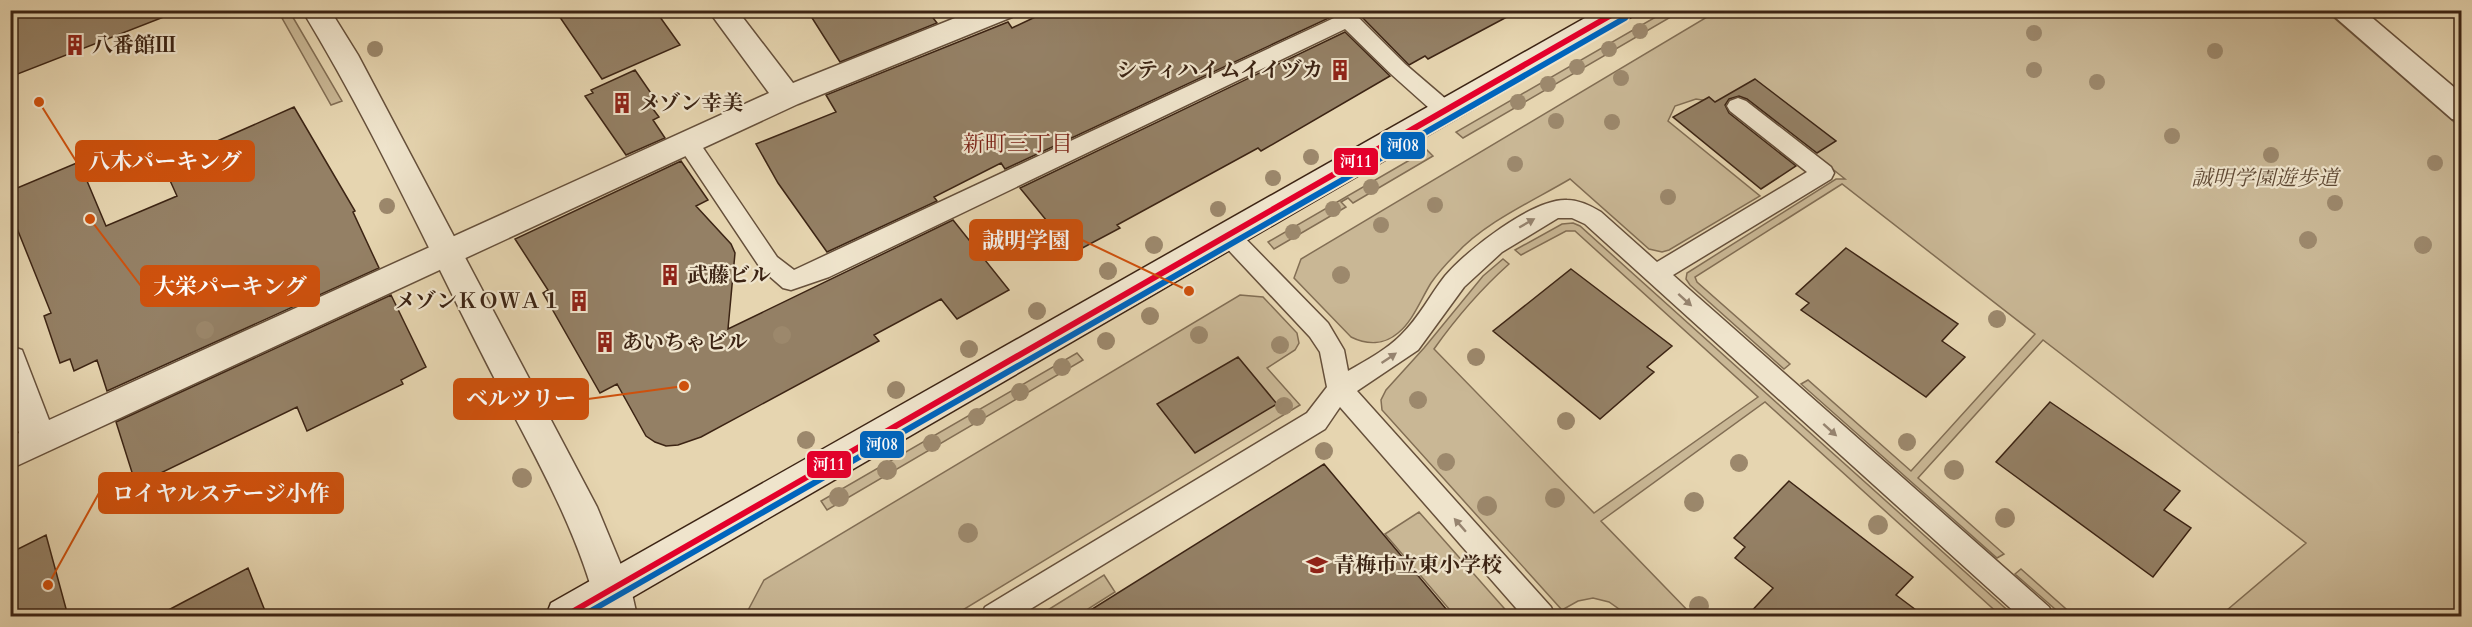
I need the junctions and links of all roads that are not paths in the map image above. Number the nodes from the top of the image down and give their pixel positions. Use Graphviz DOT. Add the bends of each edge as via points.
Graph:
graph roads {
  1 [pos="316,10"];
  2 [pos="722,10"];
  3 [pos="1002,10"];
  4 [pos="1621,10"];
  5 [pos="2345,10"];
  6 [pos="1342,15"];
  7 [pos="788,97"];
  8 [pos="1738,106"];
  9 [pos="1446,111"];
  10 [pos="2462,111"];
  11 [pos="687,142"];
  12 [pos="1228,236"];
  13 [pos="447,252"];
  14 [pos="1656,274"];
  15 [pos="10,360"];
  16 [pos="1340,390"];
  17 [pos="25,447"];
  18 [pos="615,603"];
  19 [pos="564,616"];
  20 [pos="995,616"];
  21 [pos="1541,616"];
  22 [pos="2039,616"];
  1 -- 13 [label="street" via="344,55"];
  2 -- 7 [label="street"];
  3 -- 7 [label="street"];
  4 -- 9 [label="street"];
  5 -- 10 [label="street"];
  6 -- 9 [label="lane"];
  6 -- 11 [label="lane" via="792,281 769,263"];
  7 -- 11 [label="street"];
  8 -- 14 [label="lane" via="1823,173"];
  9 -- 12 [label="street"];
  11 -- 13 [label="street"];
  12 -- 16 [label="lane" via="1319,330 1332,350"];
  12 -- 18 [label="street"];
  13 -- 17 [label="street"];
  13 -- 18 [label="street" via="584,519"];
  16 -- 14 [label="lane, one-way" via="1411,341 1449,289 1478,258 1502,238 1547,212 1563,207 1579,209"];
  14 -- 22 [label="lane, one-way"];
  15 -- 17 [label="street"];
  16 -- 20 [label="lane" via="1316,421"];
  21 -- 16 [label="lane, one-way"];
  18 -- 19 [label="street"];
}
